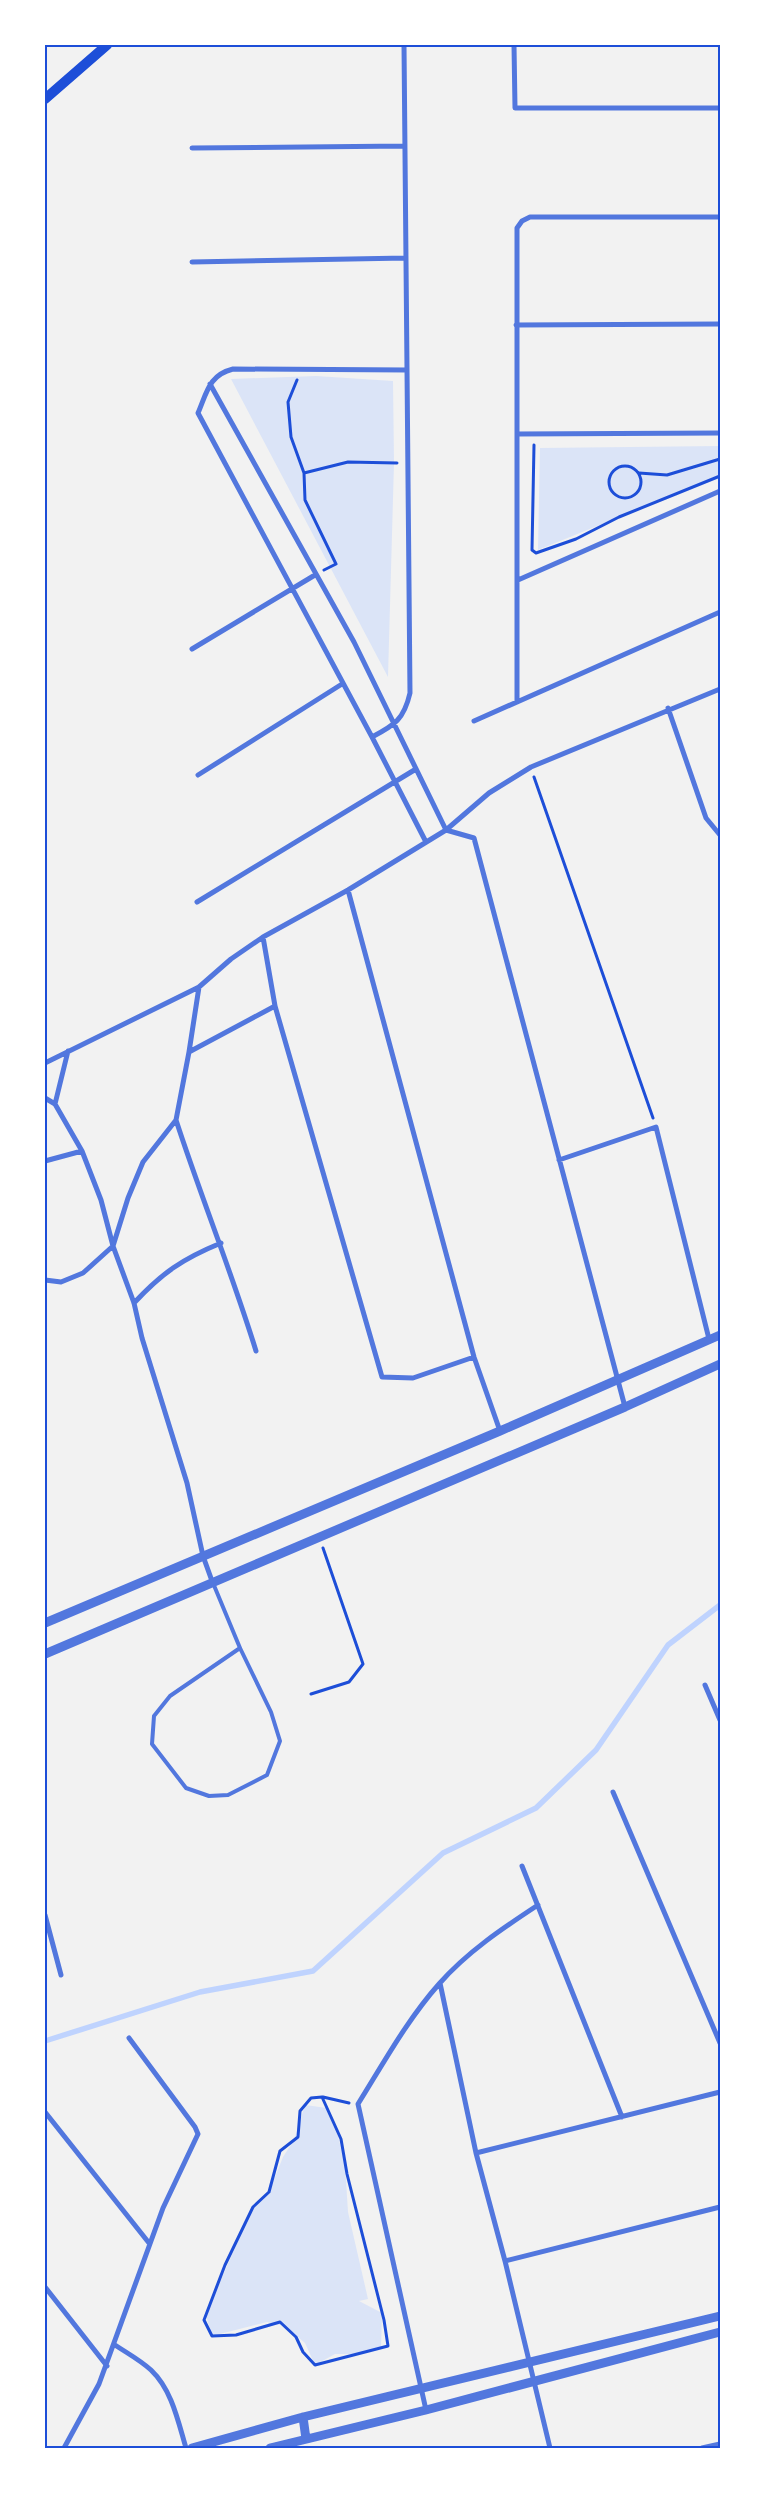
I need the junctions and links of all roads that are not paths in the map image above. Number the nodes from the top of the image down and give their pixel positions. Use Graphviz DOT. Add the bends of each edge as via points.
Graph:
graph roads {
  1 [pos="106,45"];
  2 [pos="404,45"];
  3 [pos="514,45"];
  4 [pos="45,99"];
  5 [pos="720,108"];
  6 [pos="405,146"];
  7 [pos="192,148"];
  8 [pos="720,217"];
  9 [pos="406,258"];
  10 [pos="192,262"];
  11 [pos="720,324"];
  12 [pos="516,325"];
  13 [pos="407,370"];
  14 [pos="210,384"];
  15 [pos="720,433"];
  16 [pos="517,434"];
  17 [pos="720,491"];
  18 [pos="315,575"];
  19 [pos="518,580"];
  20 [pos="291,589"];
  21 [pos="720,612"];
  22 [pos="192,649"];
  23 [pos="342,684"];
  24 [pos="720,689"];
  25 [pos="517,702"];
  26 [pos="668,708"];
  27 [pos="474,721"];
  28 [pos="394,725"];
  29 [pos="372,737"];
  30 [pos="416,769"];
  31 [pos="198,775"];
  32 [pos="394,781"];
  33 [pos="446,830"];
  34 [pos="720,835"];
  35 [pos="426,842"];
  36 [pos="348,890"];
  37 [pos="197,902"];
  38 [pos="263,937"];
  39 [pos="199,986"];
  40 [pos="275,1006"];
  41 [pos="68,1051"];
  42 [pos="190,1052"];
  43 [pos="45,1063"];
  44 [pos="45,1098"];
  45 [pos="55,1104"];
  46 [pos="176,1120"];
  47 [pos="82,1151"];
  48 [pos="559,1160"];
  49 [pos="45,1161"];
  50 [pos="221,1243"];
  51 [pos="113,1246"];
  52 [pos="45,1280"];
  53 [pos="134,1303"];
  54 [pos="720,1335"];
  55 [pos="709,1339"];
  56 [pos="256,1351"];
  57 [pos="474,1357"];
  58 [pos="720,1364"];
  59 [pos="616,1379"];
  60 [pos="625,1407"];
  61 [pos="500,1431"];
  62 [pos="203,1556"];
  63 [pos="212,1581"];
  64 [pos="45,1623"];
  65 [pos="240,1648"];
  66 [pos="45,1654"];
  67 [pos="705,1685"];
  68 [pos="718,1710"];
  69 [pos="720,1720"];
  70 [pos="613,1792"];
  71 [pos="522,1866"];
  72 [pos="538,1905"];
  73 [pos="45,1915"];
  74 [pos="61,1975"];
  75 [pos="440,1983"];
  76 [pos="128,2038"];
  77 [pos="720,2044"];
  78 [pos="720,2092"];
  79 [pos="45,2112"];
  80 [pos="622,2117"];
  81 [pos="476,2153"];
  82 [pos="720,2206"];
  83 [pos="150,2243"];
  84 [pos="504,2260"];
  85 [pos="45,2286"];
  86 [pos="717,2316"];
  87 [pos="719,2332"];
  88 [pos="116,2345"];
  89 [pos="529,2363"];
  90 [pos="107,2366"];
  91 [pos="533,2382"];
  92 [pos="421,2388"];
  93 [pos="426,2410"];
  94 [pos="303,2418"];
  95 [pos="306,2439"];
  96 [pos="720,2444"];
  97 [pos="64,2448"];
  98 [pos="186,2448"];
  99 [pos="192,2448"];
  100 [pos="270,2448"];
  101 [pos="550,2448"];
  102 [pos="702,2448"];
  1 -- 4 [label="main road"];
  2 -- 6 [label="street"];
  3 -- 5 [label="street" via="515,108"];
  6 -- 7 [label="street"];
  6 -- 9 [label="street"];
  8 -- 12 [label="street" via="530,217 522,221 517,228"];
  9 -- 10 [label="street"];
  9 -- 13 [label="street"];
  11 -- 12 [label="street"];
  12 -- 16 [label="street"];
  13 -- 14 [label="street" via="233,369 220,372"];
  13 -- 28 [label="street" via="410,693 407,708"];
  14 -- 18 [label="street"];
  14 -- 20 [label="street" via="198,413"];
  15 -- 16 [label="street"];
  16 -- 19 [label="street"];
  17 -- 19 [label="street"];
  18 -- 20 [label="street"];
  18 -- 28 [label="street" via="354,642"];
  19 -- 25 [label="street"];
  20 -- 22 [label="street"];
  20 -- 23 [label="street"];
  21 -- 25 [label="street"];
  23 -- 29 [label="street"];
  23 -- 31 [label="street"];
  24 -- 26 [label="street"];
  25 -- 27 [label="street"];
  26 -- 33 [label="street" via="531,767 489,792"];
  26 -- 34 [label="street" via="706,818"];
  28 -- 29 [label="street"];
  28 -- 30 [label="street"];
  29 -- 32 [label="street"];
  30 -- 32 [label="street"];
  30 -- 33 [label="street"];
  32 -- 35 [label="street"];
  32 -- 37 [label="street"];
  33 -- 35 [label="street"];
  33 -- 48 [label="street" via="474,838"];
  35 -- 36 [label="street"];
  36 -- 38 [label="street"];
  36 -- 57 [label="street"];
  38 -- 39 [label="street"];
  38 -- 40 [label="street"];
  39 -- 41 [label="street"];
  39 -- 42 [label="street"];
  40 -- 42 [label="street"];
  40 -- 57 [label="street" via="382,1377 413,1378"];
  41 -- 43 [label="street"];
  41 -- 45 [label="street"];
  42 -- 46 [label="street"];
  44 -- 45 [label="street"];
  45 -- 47 [label="street"];
  46 -- 50 [label="street"];
  46 -- 51 [label="street" via="143,1162"];
  47 -- 49 [label="street"];
  47 -- 51 [label="street" via="101,1200"];
  48 -- 55 [label="street" via="656,1127"];
  48 -- 59 [label="street"];
  50 -- 53 [label="street" via="188,1257 155,1280"];
  50 -- 56 [label="street"];
  51 -- 52 [label="street" via="83,1273 61,1282"];
  51 -- 53 [label="street"];
  53 -- 62 [label="street" via="187,1483"];
  54 -- 55 [label="street"];
  55 -- 59 [label="street"];
  57 -- 61 [label="street"];
  58 -- 60 [label="street"];
  59 -- 60 [label="street"];
  59 -- 61 [label="street"];
  60 -- 63 [label="street"];
  61 -- 62 [label="street"];
  62 -- 63 [label="street"];
  62 -- 64 [label="street"];
  63 -- 65 [label="lane"];
  63 -- 66 [label="street"];
  65 -- 65 [label="lane" via="271,1712 280,1740 267,1775 228,1795 209,1796 186,1788 152,1744 154,1716 170,1696"];
  67 -- 68 [label="street"];
  68 -- 69 [label="street"];
  70 -- 77 [label="street"];
  71 -- 72 [label="street"];
  72 -- 75 [label="street" via="488,1939"];
  72 -- 80 [label="street"];
  73 -- 74 [label="street"];
  75 -- 81 [label="street"];
  75 -- 92 [label="street" via="412,2019 358,2104"];
  76 -- 83 [label="street" via="198,2134"];
  78 -- 80 [label="street"];
  79 -- 83 [label="street"];
  80 -- 81 [label="street"];
  81 -- 84 [label="street"];
  82 -- 84 [label="street"];
  83 -- 88 [label="street"];
  84 -- 89 [label="street"];
  85 -- 90 [label="street"];
  86 -- 87 [label="street"];
  86 -- 89 [label="street"];
  87 -- 91 [label="street"];
  88 -- 90 [label="street"];
  88 -- 98 [label="street" via="150,2370 162,2384"];
  89 -- 91 [label="street"];
  89 -- 92 [label="street"];
  90 -- 97 [label="street"];
  91 -- 93 [label="street"];
  91 -- 101 [label="street"];
  92 -- 93 [label="street"];
  92 -- 94 [label="street"];
  93 -- 95 [label="street"];
  94 -- 95 [label="street"];
  94 -- 99 [label="street"];
  95 -- 100 [label="street"];
  96 -- 102 [label="street"];
}
